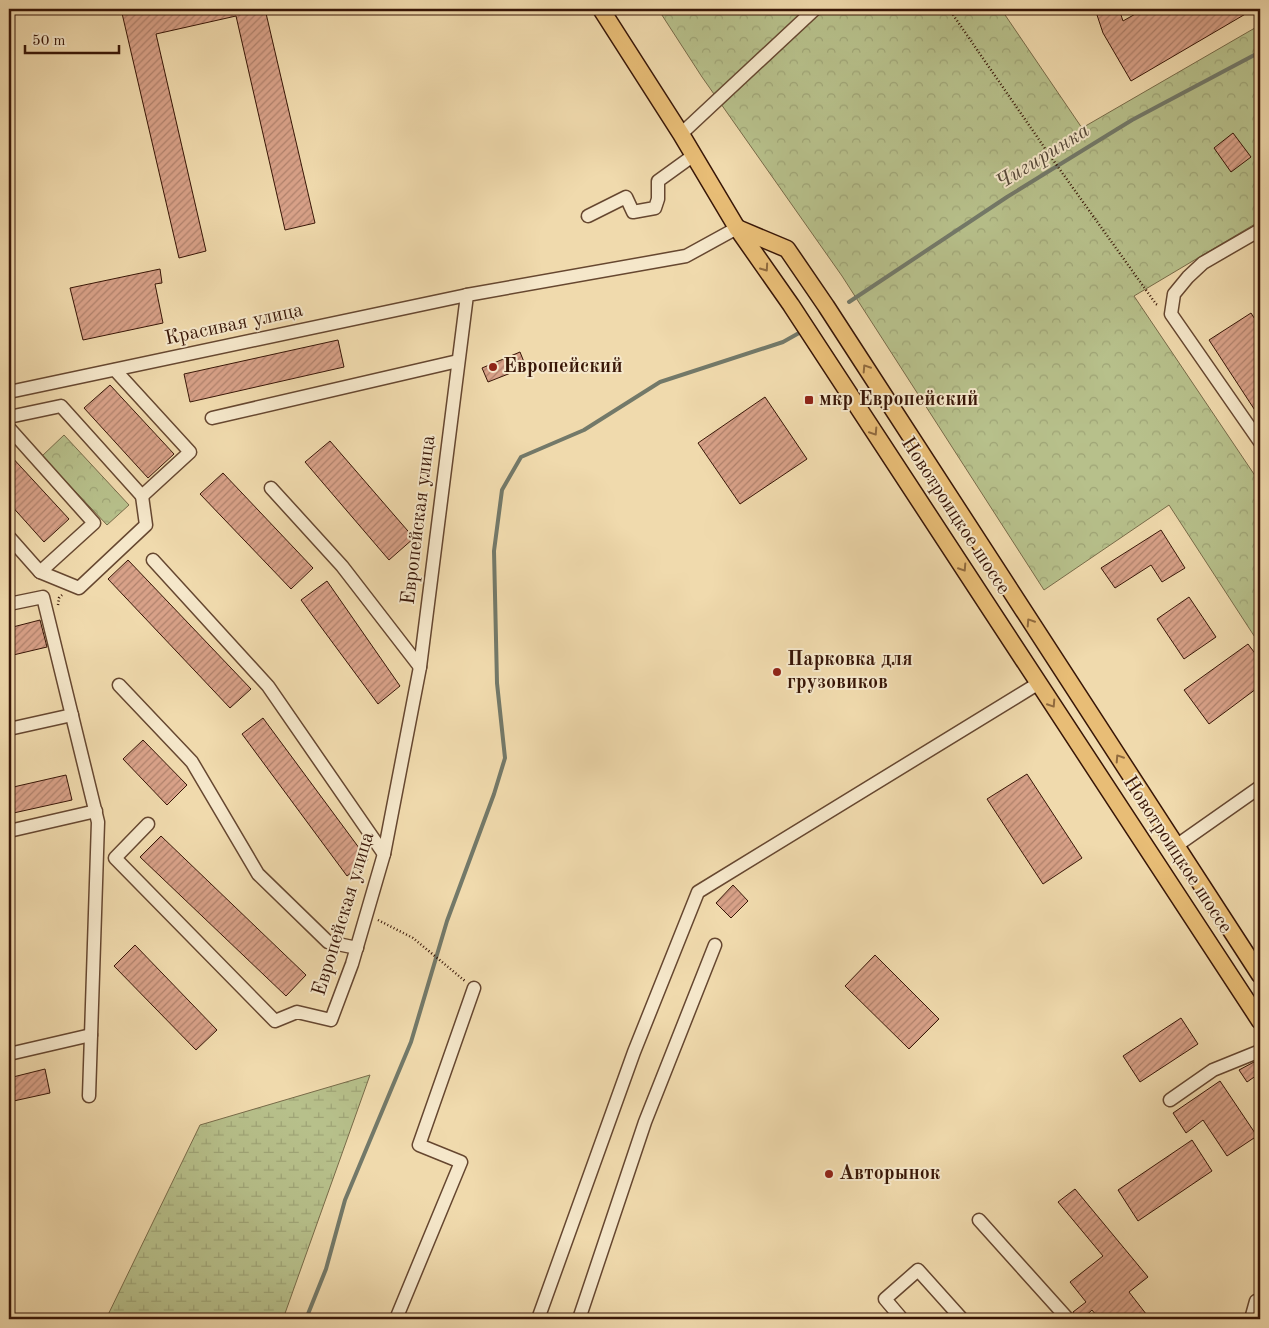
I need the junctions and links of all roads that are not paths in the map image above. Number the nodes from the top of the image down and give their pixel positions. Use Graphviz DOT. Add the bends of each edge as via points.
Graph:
graph roads {
  1 [pos="602,9"];
  2 [pos="815,9"];
  3 [pos="681,134"];
  4 [pos="694,155"];
  5 [pos="588,216"];
  6 [pos="738,228"];
  7 [pos="1260,230"];
  8 [pos="467,295"];
  9 [pos="458,361"];
  10 [pos="115,370"];
  11 [pos="9,392"];
  12 [pos="9,417"];
  13 [pos="212,418"];
  14 [pos="9,428"];
  15 [pos="1260,442"];
  16 [pos="271,488"];
  17 [pos="142,496"];
  18 [pos="9,537"];
  19 [pos="153,560"];
  20 [pos="40,572"];
  21 [pos="9,604"];
  22 [pos="420,667"];
  23 [pos="1038,683"];
  24 [pos="119,685"];
  25 [pos="72,715"];
  26 [pos="9,729"];
  27 [pos="1260,787"];
  28 [pos="96,811"];
  29 [pos="148,824"];
  30 [pos="9,831"];
  31 [pos="1176,846"];
  32 [pos="384,854"];
  33 [pos="715,945"];
  34 [pos="357,948"];
  35 [pos="1260,975"];
  36 [pos="474,988"];
  37 [pos="1260,1021"];
  38 [pos="91,1035"];
  39 [pos="1260,1051"];
  40 [pos="9,1054"];
  41 [pos="89,1096"];
  42 [pos="1170,1100"];
  43 [pos="979,1220"];
  44 [pos="1256,1301"];
  45 [pos="396,1319"];
  46 [pos="538,1319"];
  47 [pos="579,1319"];
  48 [pos="902,1319"];
  49 [pos="962,1319"];
  50 [pos="1068,1319"];
  51 [pos="1251,1319"];
  1 -- 3 [label="main road"];
  2 -- 3 [label="street"];
  3 -- 4 [label="main road"];
  4 -- 5 [label="street" via="658,181 655,208 634,212 626,196"];
  4 -- 6 [label="main road"];
  6 -- 8 [label="street" via="686,256"];
  6 -- 23 [label="main road, Новотроицкое шоссе, one-way"];
  31 -- 6 [label="main road, Новотроицкое шоссе, one-way" via="787,249"];
  7 -- 15 [label="street" via="1188,276 1174,294 1171,314"];
  8 -- 9 [label="street, Европейская улица"];
  8 -- 10 [label="street, Красивая улица"];
  9 -- 13 [label="street"];
  9 -- 22 [label="street, Европейская улица"];
  10 -- 11 [label="street, Красивая улица"];
  10 -- 17 [label="street" via="190,452"];
  12 -- 17 [label="street" via="61,406"];
  14 -- 20 [label="street" via="94,522"];
  16 -- 22 [label="street" via="342,566"];
  17 -- 20 [label="street" via="146,525 80,588"];
  18 -- 20 [label="street"];
  19 -- 32 [label="street" via="268,686"];
  21 -- 25 [label="street" via="43,597"];
  22 -- 32 [label="street, Европейская улица"];
  23 -- 37 [label="main road, Новотроицкое шоссе, one-way"];
  23 -- 46 [label="street" via="698,892 634,1052"];
  24 -- 34 [label="street" via="192,762 258,874 328,942"];
  25 -- 26 [label="street"];
  25 -- 28 [label="street"];
  27 -- 31 [label="street"];
  28 -- 30 [label="street"];
  28 -- 38 [label="street"];
  29 -- 34 [label="street, Европейская улица" via="115,858 275,1021 297,1012 332,1020"];
  31 -- 35 [label="main road, Новотроицкое шоссе"];
  32 -- 34 [label="street, Европейская улица"];
  33 -- 47 [label="street" via="645,1122"];
  36 -- 45 [label="street" via="419,1145 461,1162"];
  38 -- 40 [label="street"];
  38 -- 41 [label="street"];
  39 -- 42 [label="street" via="1213,1070"];
  43 -- 50 [label="street"];
  44 -- 51 [label="street"];
  48 -- 49 [label="street" via="885,1299 918,1270"];
}
